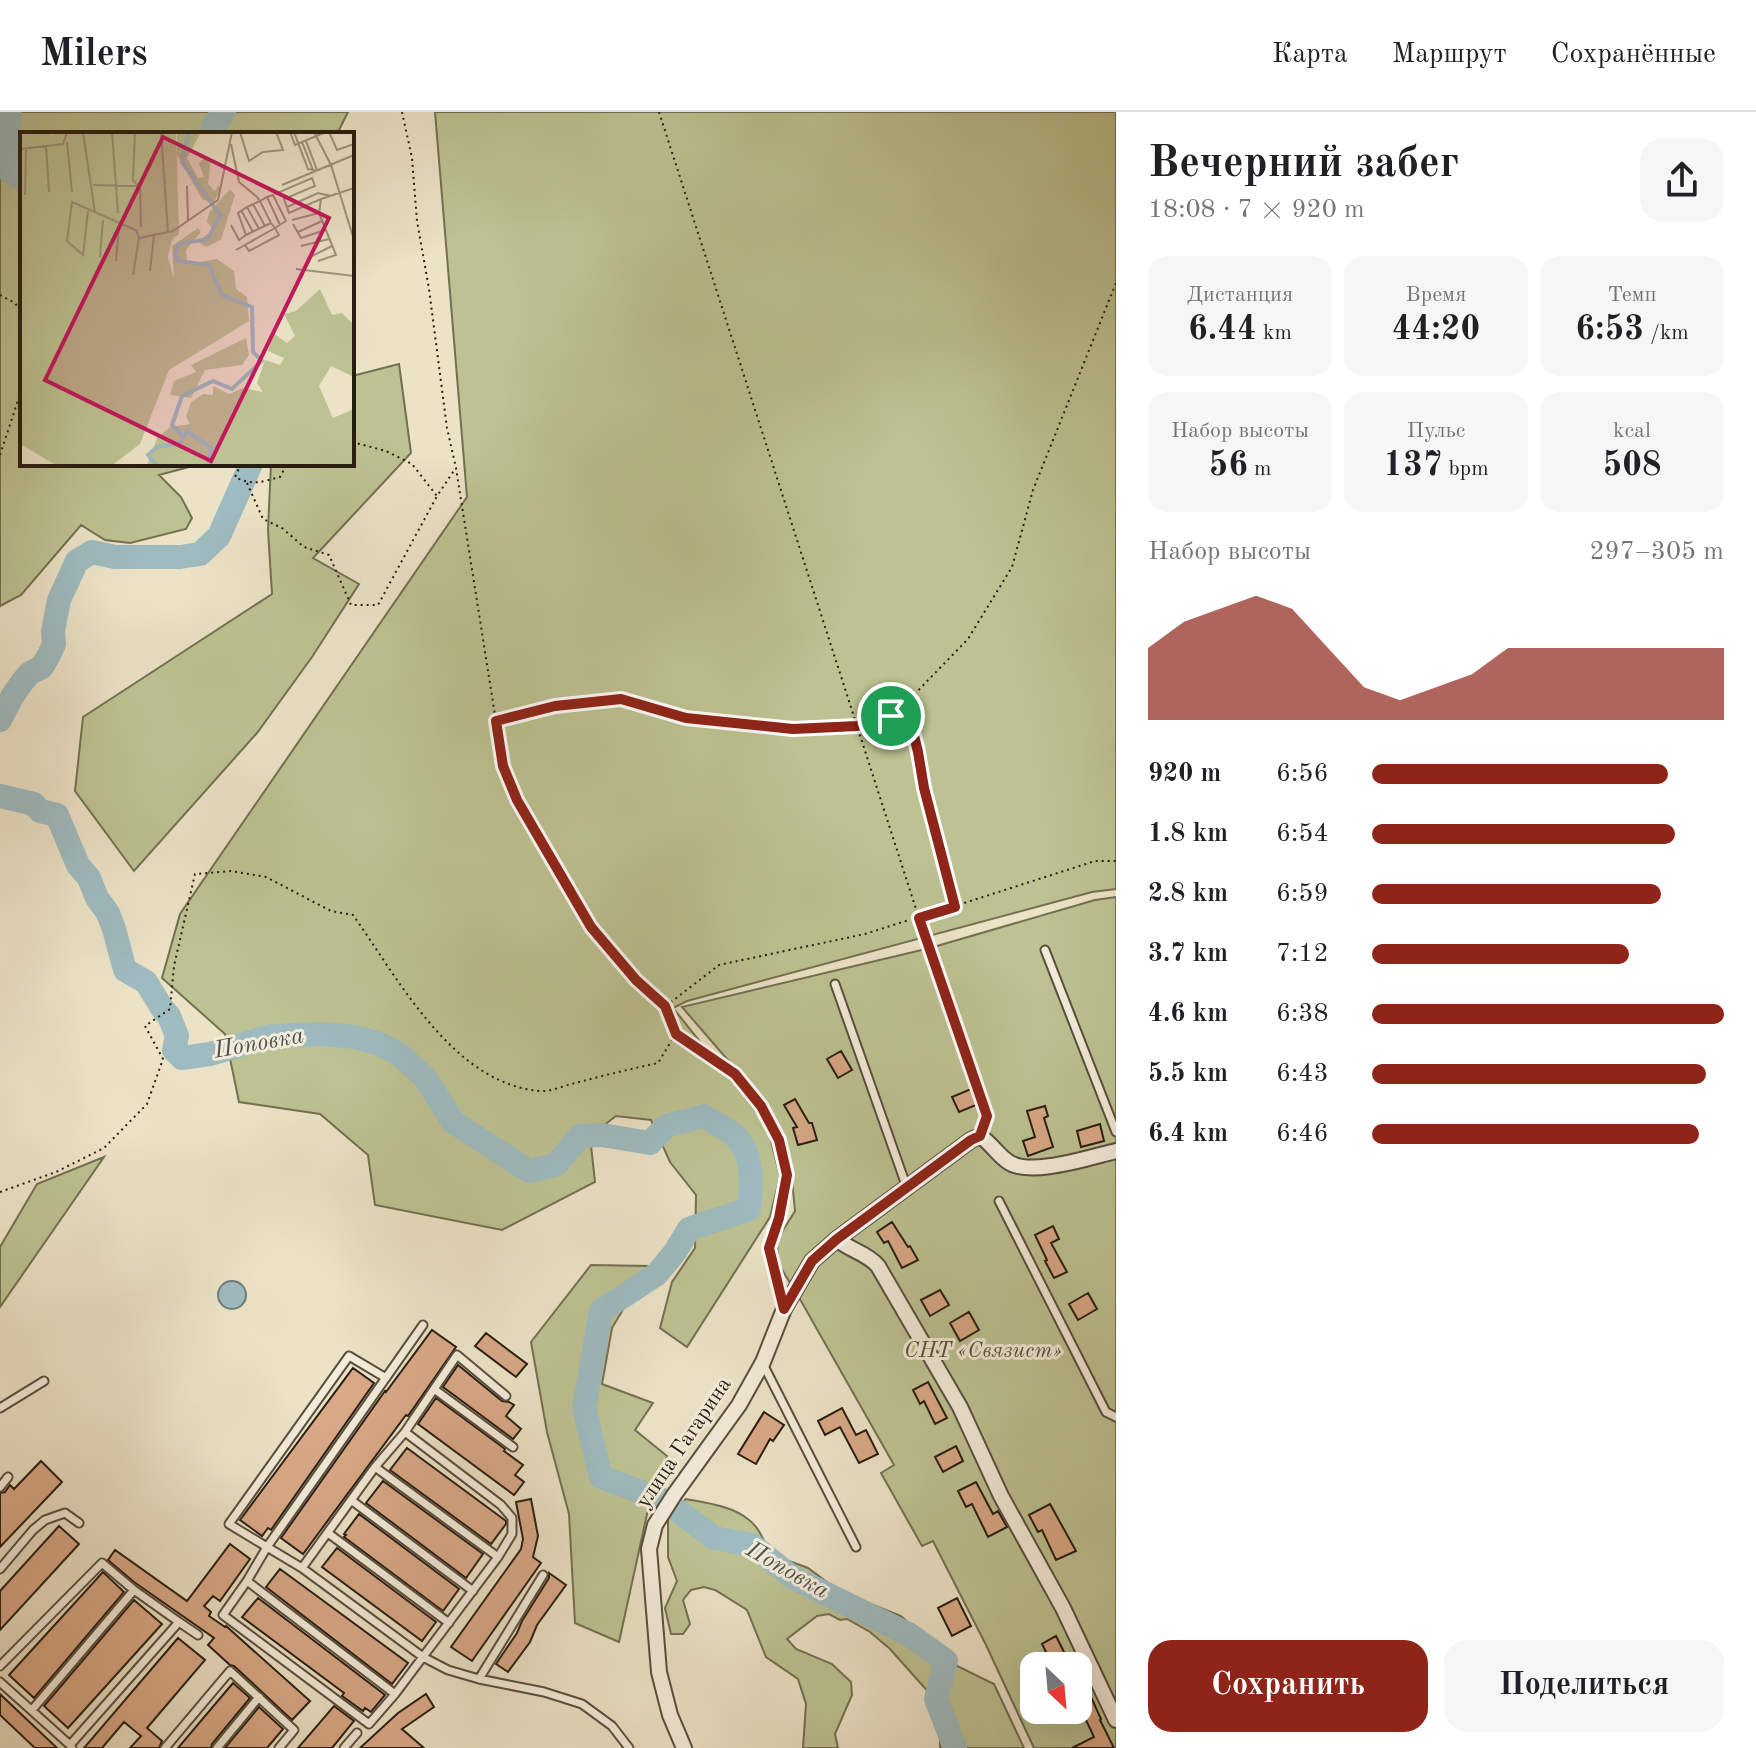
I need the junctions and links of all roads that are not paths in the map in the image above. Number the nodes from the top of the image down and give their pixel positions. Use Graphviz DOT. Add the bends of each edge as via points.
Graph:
graph roads {
  1 [pos="919,918"];
  2 [pos="1045,950"];
  3 [pos="835,984"];
  4 [pos="1116,1132"];
  5 [pos="980,1136"];
  6 [pos="1116,1151"];
  7 [pos="907,1188"];
  8 [pos="999,1201"];
  9 [pos="837,1239"];
  10 [pos="423,1325"];
  11 [pos="763,1362"];
  12 [pos="386,1378"];
  13 [pos="44,1381"];
  14 [pos="434,1389"];
  15 [pos="506,1396"];
  16 [pos="0,1408"];
  17 [pos="1116,1417"];
  18 [pos="405,1432"];
  19 [pos="513,1447"];
  20 [pos="375,1467"];
  21 [pos="8,1477"];
  22 [pos="0,1487"];
  23 [pos="351,1500"];
  24 [pos="79,1523"];
  25 [pos="328,1533"];
  26 [pos="267,1547"];
  27 [pos="856,1547"];
  28 [pos="498,1557"];
  29 [pos="302,1568"];
  30 [pos="0,1569"];
  31 [pos="543,1575"];
  32 [pos="247,1581"];
  33 [pos="134,1590"];
  34 [pos="473,1591"];
  35 [pos="179,1622"];
  36 [pos="449,1623"];
  37 [pos="198,1635"];
  38 [pos="423,1657"];
  39 [pos="0,1666"];
  40 [pos="479,1679"];
  41 [pos="0,1682"];
  42 [pos="395,1694"];
  43 [pos="259,1697"];
  44 [pos="32,1710"];
  45 [pos="1116,1720"];
  46 [pos="357,1733"];
  47 [pos="71,1746"];
  48 [pos="165,1748"];
  49 [pos="217,1748"];
  50 [pos="279,1748"];
  51 [pos="344,1748"];
  52 [pos="629,1748"];
  53 [pos="684,1748"];
  1 -- 5 [label="lane" via="987,1116"];
  2 -- 4 [label="lane"];
  3 -- 7 [label="lane"];
  5 -- 6 [label="street" via="1020,1168"];
  5 -- 7 [label="street, улица Гагарина"];
  7 -- 9 [label="street, улица Гагарина"];
  8 -- 17 [label="lane" via="1106,1412"];
  9 -- 11 [label="street, улица Гагарина" via="812,1261 784,1309"];
  9 -- 45 [label="street" via="878,1266 952,1394"];
  10 -- 12 [label="lane"];
  11 -- 27 [label="lane"];
  11 -- 53 [label="street, улица Гагарина" via="655,1525 649,1549 659,1672"];
  12 -- 26 [label="lane"];
  12 -- 26 [label="lane" via="349,1356 229,1524"];
  13 -- 16 [label="lane"];
  14 -- 15 [label="lane" via="457,1355"];
  14 -- 18 [label="lane"];
  14 -- 19 [label="lane"];
  18 -- 20 [label="lane"];
  18 -- 28 [label="lane" via="512,1518 512,1534"];
  20 -- 23 [label="lane"];
  20 -- 28 [label="lane"];
  21 -- 22 [label="lane"];
  23 -- 25 [label="lane"];
  23 -- 34 [label="lane"];
  24 -- 30 [label="lane" via="65,1513 45,1520"];
  25 -- 29 [label="lane"];
  25 -- 36 [label="lane"];
  26 -- 29 [label="lane"];
  26 -- 32 [label="lane"];
  28 -- 34 [label="lane"];
  29 -- 38 [label="lane"];
  31 -- 40 [label="lane"];
  32 -- 42 [label="lane"];
  32 -- 42 [label="lane" via="223,1615 369,1724"];
  33 -- 35 [label="lane"];
  33 -- 39 [label="lane" via="102,1563"];
  33 -- 44 [label="lane"];
  34 -- 36 [label="lane"];
  35 -- 37 [label="lane"];
  35 -- 47 [label="lane"];
  36 -- 38 [label="lane"];
  38 -- 40 [label="lane"];
  38 -- 42 [label="lane"];
  40 -- 52 [label="lane" via="582,1704 612,1726"];
  41 -- 44 [label="lane"];
  43 -- 48 [label="lane" via="230,1671"];
  43 -- 49 [label="lane"];
  43 -- 50 [label="lane" via="294,1730"];
  44 -- 47 [label="lane"];
  46 -- 51 [label="lane"];
}
